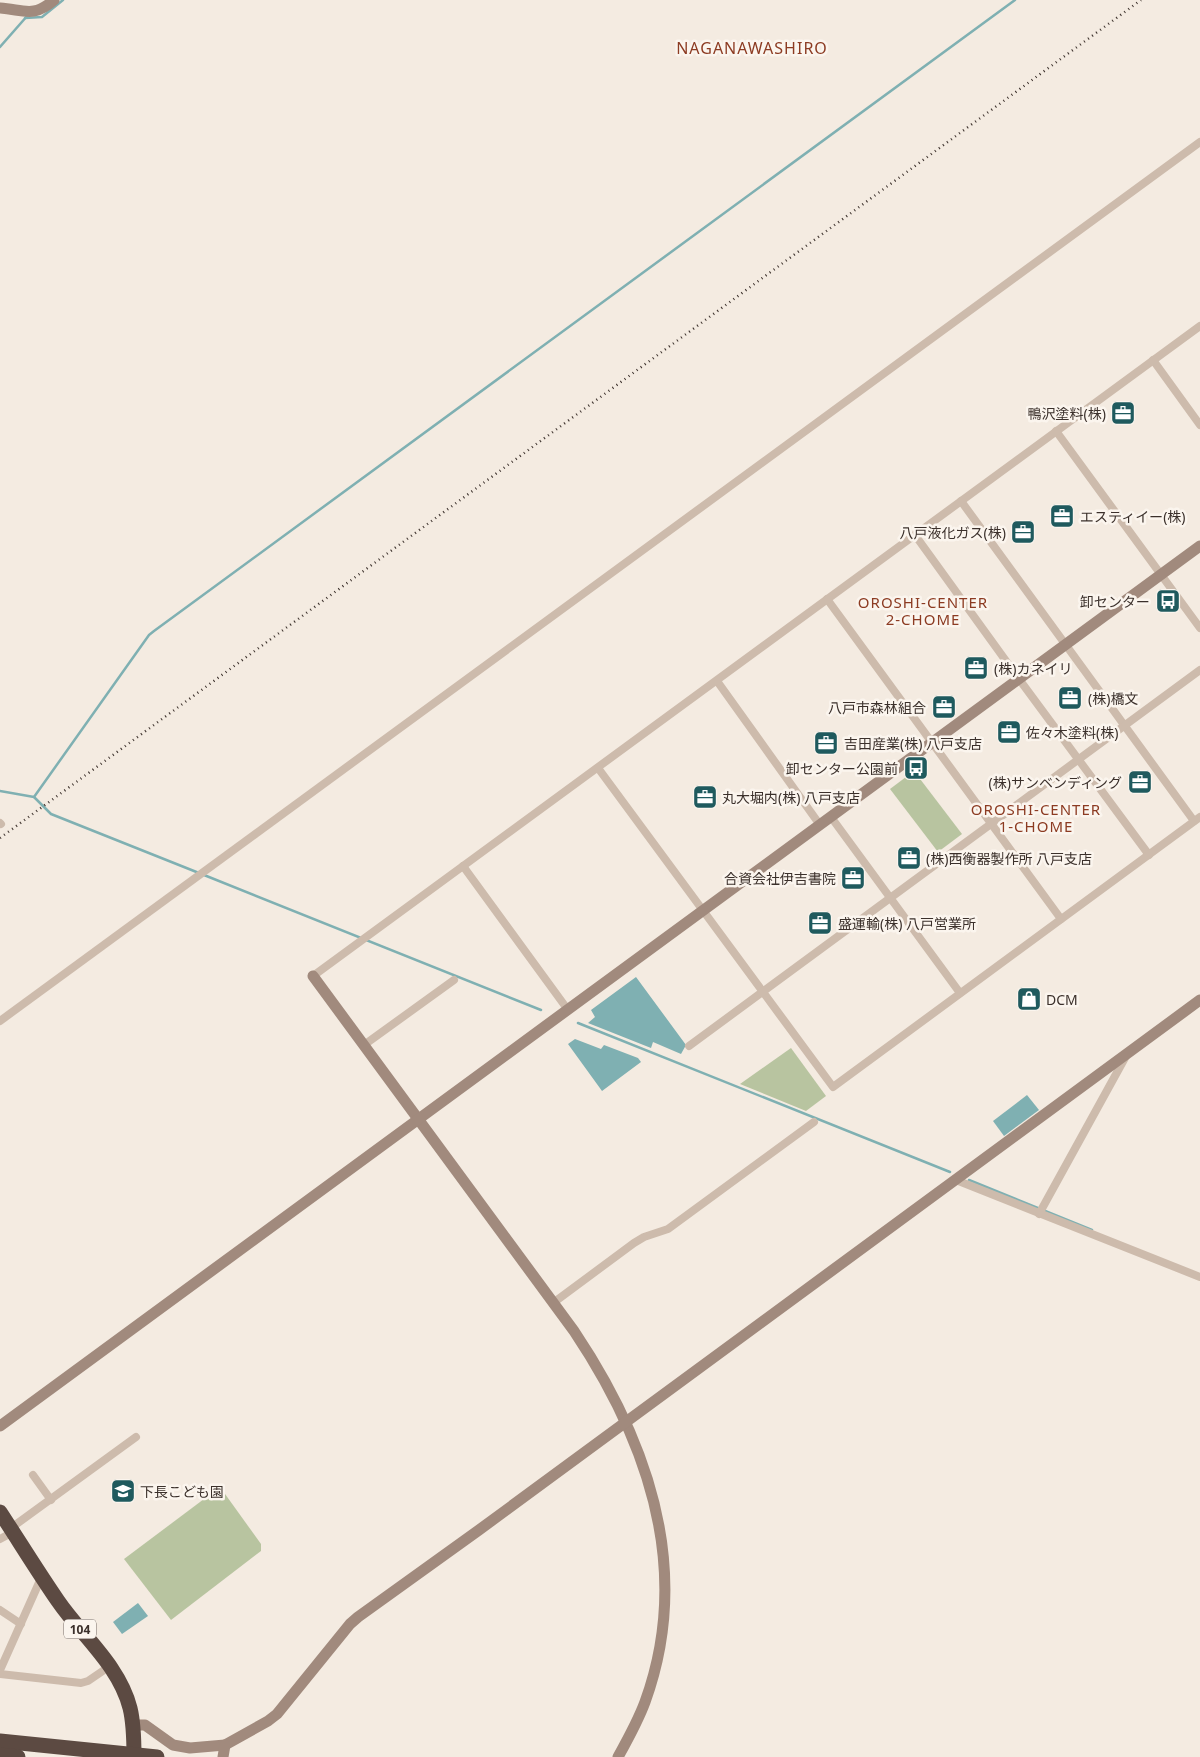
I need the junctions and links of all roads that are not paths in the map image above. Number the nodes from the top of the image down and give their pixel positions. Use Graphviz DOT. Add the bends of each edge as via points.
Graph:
graph roads {
  1 [pos="54,0"];
  2 [pos="0,8"];
  3 [pos="1200,142"];
  4 [pos="1200,326"];
  5 [pos="1153,360"];
  6 [pos="1200,425"];
  7 [pos="1056,431"];
  8 [pos="961,501"];
  9 [pos="915,535"];
  10 [pos="1200,546"];
  11 [pos="1160,575"];
  12 [pos="827,599"];
  13 [pos="1200,628"];
  14 [pos="1065,644"];
  15 [pos="1200,670"];
  16 [pos="1019,679"];
  17 [pos="716,681"];
  18 [pos="1125,726"];
  19 [pos="932,743"];
  20 [pos="1079,760"];
  21 [pos="598,768"];
  22 [pos="831,817"];
  23 [pos="1197,819"];
  24 [pos="820,825"];
  25 [pos="991,825"];
  26 [pos="1149,855"];
  27 [pos="463,866"];
  28 [pos="890,898"];
  29 [pos="703,912"];
  30 [pos="1061,919"];
  31 [pos="313,976"];
  32 [pos="454,980"];
  33 [pos="763,993"];
  34 [pos="960,993"];
  35 [pos="1200,1000"];
  36 [pos="568,1010"];
  37 [pos="0,1021"];
  38 [pos="364,1045"];
  39 [pos="689,1046"];
  40 [pos="1127,1054"];
  41 [pos="419,1120"];
  42 [pos="814,1122"];
  43 [pos="956,1180"];
  44 [pos="1039,1214"];
  45 [pos="1200,1277"];
  46 [pos="553,1303"];
  47 [pos="625,1422"];
  48 [pos="0,1426"];
  49 [pos="136,1437"];
  50 [pos="33,1475"];
  51 [pos="51,1500"];
  52 [pos="0,1512"];
  53 [pos="8,1533"];
  54 [pos="42,1576"];
  55 [pos="0,1610"];
  56 [pos="21,1624"];
  57 [pos="110,1666"];
  58 [pos="0,1670"];
  59 [pos="0,1674"];
  60 [pos="133,1725"];
  61 [pos="0,1741"];
  62 [pos="225,1745"];
  63 [pos="0,1755"];
  64 [pos="134,1756"];
  65 [pos="18,1757"];
  66 [pos="158,1757"];
  67 [pos="223,1757"];
  68 [pos="618,1757"];
  1 -- 2 [label="street" via="31,12"];
  3 -- 37 [label="street"];
  4 -- 5 [label="street"];
  5 -- 6 [label="street"];
  5 -- 7 [label="street"];
  7 -- 8 [label="street"];
  7 -- 11 [label="street"];
  8 -- 9 [label="street"];
  8 -- 14 [label="street"];
  9 -- 12 [label="street"];
  9 -- 16 [label="street"];
  10 -- 11 [label="street"];
  11 -- 13 [label="street"];
  11 -- 14 [label="street"];
  12 -- 17 [label="street"];
  12 -- 19 [label="street"];
  14 -- 16 [label="street"];
  14 -- 18 [label="street"];
  15 -- 18 [label="street"];
  16 -- 19 [label="street"];
  16 -- 20 [label="street"];
  17 -- 21 [label="street"];
  17 -- 24 [label="street"];
  18 -- 20 [label="street"];
  18 -- 23 [label="street"];
  19 -- 22 [label="street"];
  19 -- 25 [label="street"];
  20 -- 25 [label="street"];
  20 -- 26 [label="street"];
  21 -- 27 [label="street"];
  21 -- 29 [label="street"];
  22 -- 24 [label="street"];
  22 -- 28 [label="street"];
  23 -- 26 [label="street"];
  24 -- 29 [label="street"];
  25 -- 28 [label="street"];
  25 -- 30 [label="street"];
  26 -- 30 [label="street"];
  27 -- 31 [label="street"];
  27 -- 36 [label="street"];
  28 -- 33 [label="street"];
  28 -- 34 [label="street"];
  29 -- 33 [label="street"];
  29 -- 36 [label="street"];
  30 -- 34 [label="street"];
  31 -- 38 [label="street"];
  32 -- 38 [label="street"];
  33 -- 34 [label="street" via="833,1087"];
  33 -- 39 [label="street"];
  35 -- 40 [label="street"];
  36 -- 41 [label="street"];
  38 -- 41 [label="street"];
  40 -- 43 [label="street"];
  40 -- 44 [label="street"];
  41 -- 46 [label="street"];
  41 -- 48 [label="street"];
  42 -- 46 [label="street" via="668,1229 634,1243"];
  43 -- 44 [label="street"];
  43 -- 47 [label="street"];
  44 -- 45 [label="street"];
  46 -- 47 [label="street" via="592,1358"];
  47 -- 62 [label="street" via="358,1617 278,1714"];
  47 -- 68 [label="street" via="642,1462 660,1525 665,1599 661,1638 645,1702"];
  49 -- 51 [label="street"];
  50 -- 51 [label="street"];
  51 -- 53 [label="street"];
  52 -- 53 [label="highway, 104"];
  53 -- 54 [label="highway, 104"];
  54 -- 56 [label="street"];
  54 -- 57 [label="highway, 104"];
  55 -- 56 [label="street"];
  56 -- 58 [label="street"];
  57 -- 59 [label="street" via="81,1683"];
  57 -- 60 [label="highway, 104" via="130,1706"];
  60 -- 62 [label="street" via="145,1725 173,1745 190,1748"];
  60 -- 64 [label="highway, 104"];
  61 -- 64 [label="highway"];
  62 -- 67 [label="street"];
  63 -- 65 [label="highway"];
  64 -- 66 [label="highway"];
}
